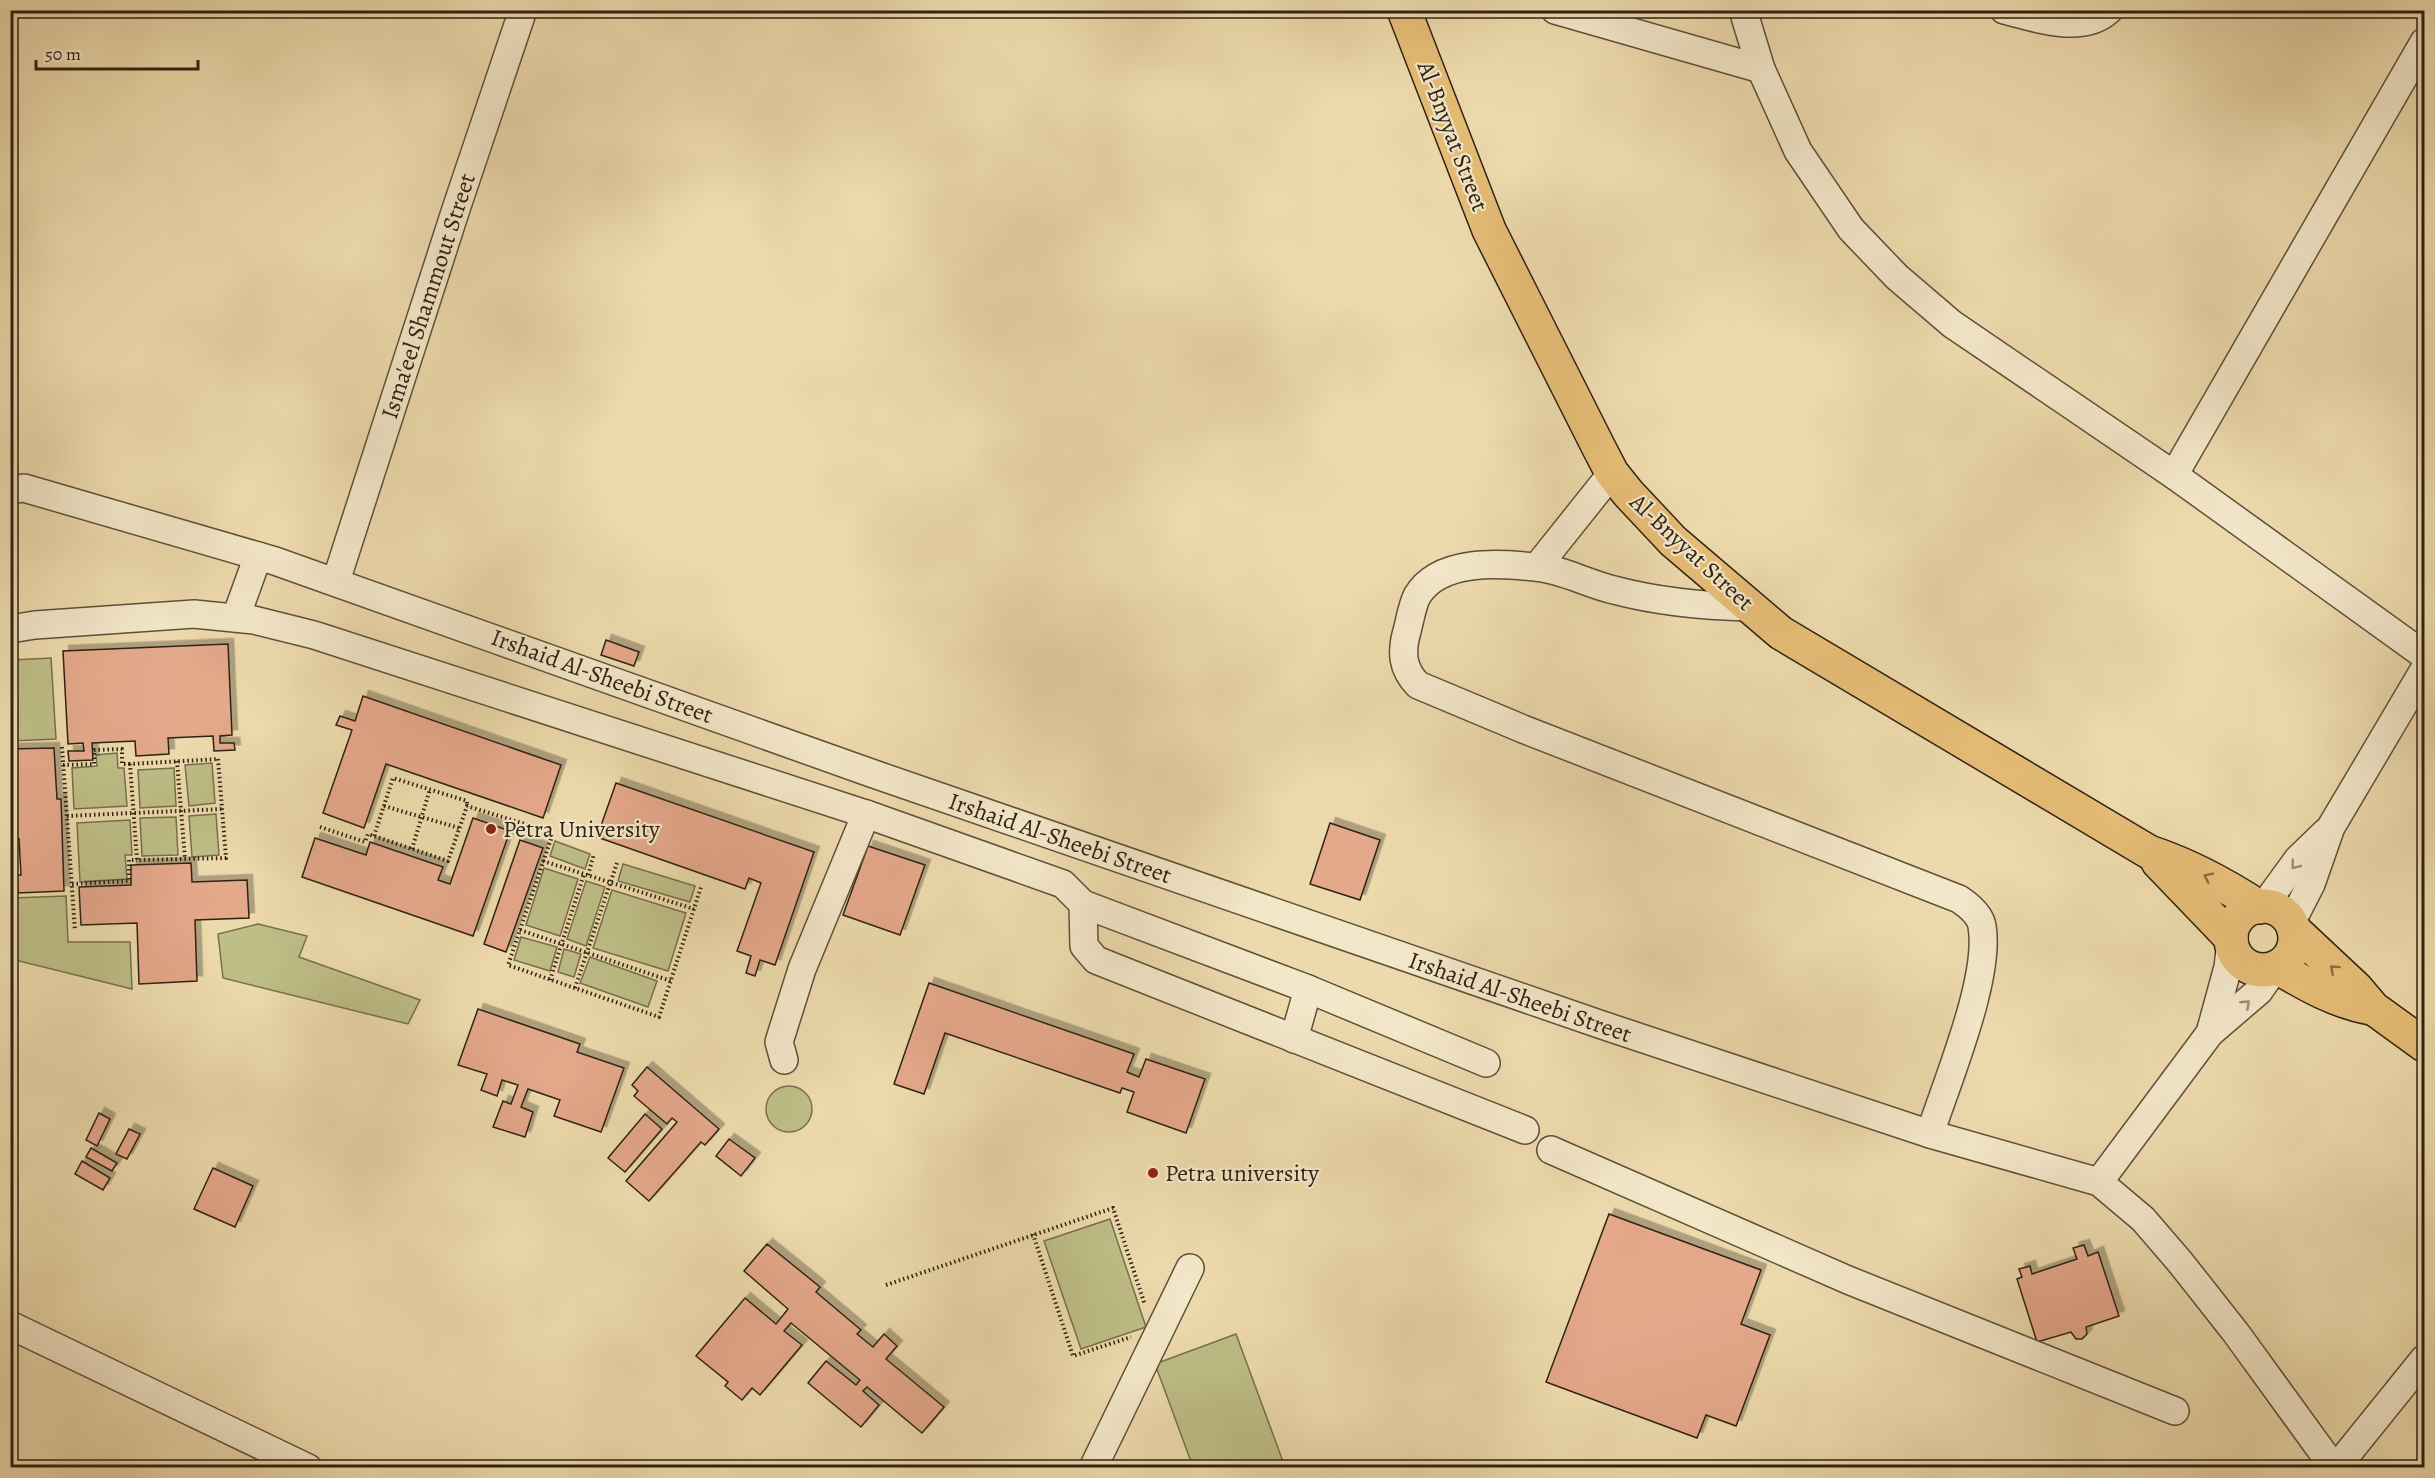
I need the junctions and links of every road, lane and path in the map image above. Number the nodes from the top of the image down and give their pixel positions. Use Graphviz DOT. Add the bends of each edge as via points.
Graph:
graph roads {
  1 [pos="523,10"];
  2 [pos="1404,10"];
  3 [pos="1555,10"];
  4 [pos="1743,10"];
  5 [pos="2004,10"];
  6 [pos="2109,10"];
  7 [pos="2424,42"];
  8 [pos="1761,69"];
  9 [pos="1612,473"];
  10 [pos="2174,475"];
  11 [pos="15,484"];
  12 [pos="267,558"];
  13 [pos="1537,567"];
  14 [pos="336,581"];
  15 [pos="1749,607"];
  16 [pos="245,619"];
  17 [pos="10,629"];
  18 [pos="2424,655"];
  19 [pos="2424,670"];
  20 [pos="2416,702"];
  21 [pos="62,747"];
  22 [pos="177,761"];
  23 [pos="130,764"];
  24 [pos="63,765"];
  25 [pos="430,789"];
  26 [pos="384,806"];
  27 [pos="467,806"];
  28 [pos="222,809"];
  29 [pos="181,811"];
  30 [pos="134,813"];
  31 [pos="866,814"];
  32 [pos="67,816"];
  33 [pos="422,817"];
  34 [pos="320,827"];
  35 [pos="2331,827"];
  36 [pos="459,828"];
  37 [pos="374,836"];
  38 [pos="412,849"];
  39 [pos="2149,852"];
  40 [pos="594,854"];
  41 [pos="184,859"];
  42 [pos="138,860"];
  43 [pos="543,861"];
  44 [pos="617,863"];
  45 [pos="586,875"];
  46 [pos="610,883"];
  47 [pos="72,884"];
  48 [pos="701,887"];
  49 [pos="1083,904"];
  50 [pos="2261,906"];
  51 [pos="694,909"];
  52 [pos="2293,926"];
  53 [pos="75,930"];
  54 [pos="520,930"];
  55 [pos="2231,940"];
  56 [pos="562,944"];
  57 [pos="587,952"];
  58 [pos="2276,968"];
  59 [pos="550,980"];
  60 [pos="670,981"];
  61 [pos="575,988"];
  62 [pos="1308,989"];
  63 [pos="2373,1008"];
  64 [pos="2210,1033"];
  65 [pos="1294,1039"];
  66 [pos="2424,1045"];
  67 [pos="784,1060"];
  68 [pos="1486,1063"];
  69 [pos="1525,1130"];
  70 [pos="1930,1134"];
  71 [pos="1551,1150"];
  72 [pos="2099,1182"];
  73 [pos="1033,1234"];
  74 [pos="1190,1268"];
  75 [pos="886,1285"];
  76 [pos="1146,1308"];
  77 [pos="10,1325"];
  78 [pos="1133,1337"];
  79 [pos="2424,1359"];
  80 [pos="2175,1411"];
  81 [pos="308,1467"];
  82 [pos="1094,1467"];
  83 [pos="2335,1467"];
  1 -- 14 [label="street, Isma'eel Shammout Street"];
  2 -- 9 [label="main road, Al-Bnyyat Street" via="1490,230"];
  3 -- 8 [label="street"];
  4 -- 8 [label="street"];
  5 -- 6 [label="street" via="2084,23 2101,18"];
  7 -- 10 [label="street"];
  8 -- 10 [label="street" via="1798,151 1851,230 1897,277 1952,324"];
  9 -- 13 [label="street"];
  9 -- 15 [label="main road, Al-Bnyyat Street" via="1673,541"];
  10 -- 18 [label="street"];
  11 -- 12 [label="street, Irshaid Al-Sheebi Street"];
  12 -- 14 [label="street, Irshaid Al-Sheebi Street"];
  12 -- 16 [label="street"];
  13 -- 15 [label="street" via="1657,600"];
  13 -- 70 [label="street" via="1464,568 1442,574 1424,587 1416,598 1403,646 1409,676 1418,685 1481,711 1959,899 1972,908 1982,924 1975,993"];
  14 -- 70 [label="street, Irshaid Al-Sheebi Street" via="882,777"];
  15 -- 39 [label="main road, Al-Bnyyat Street" via="1781,633"];
  16 -- 17 [label="street" via="173,614"];
  16 -- 31 [label="street" via="325,639"];
  19 -- 20 [label="street"];
  20 -- 35 [label="street"];
  21 -- 24 [label="path"];
  22 -- 23 [label="path"];
  22 -- 28 [label="path" via="218,759"];
  22 -- 29 [label="path"];
  23 -- 24 [label="path" via="122,764 122,749 94,750 94,764"];
  23 -- 30 [label="path"];
  24 -- 32 [label="path"];
  25 -- 26 [label="path" via="393,778"];
  25 -- 27 [label="path" via="467,801"];
  25 -- 33 [label="path"];
  26 -- 33 [label="path"];
  26 -- 37 [label="path"];
  27 -- 36 [label="path"];
  27 -- 43 [label="path" via="547,831 552,836"];
  28 -- 29 [label="path"];
  28 -- 41 [label="path" via="226,858"];
  29 -- 30 [label="path"];
  29 -- 41 [label="path"];
  30 -- 32 [label="path"];
  30 -- 42 [label="path"];
  31 -- 49 [label="street" via="1063,884"];
  31 -- 67 [label="street" via="802,969 779,1042"];
  32 -- 47 [label="path"];
  33 -- 36 [label="path"];
  33 -- 38 [label="path"];
  34 -- 37 [label="path" via="365,842 368,834"];
  35 -- 50 [label="street, one-way" via="2298,859"];
  35 -- 52 [label="street"];
  36 -- 38 [label="path" via="448,861"];
  37 -- 38 [label="path"];
  50 -- 39 [label="main road, Al-Bnyyat Street, one-way" via="2223,884"];
  39 -- 55 [label="main road, Al-Bnyyat Street"];
  40 -- 45 [label="path"];
  41 -- 42 [label="path"];
  42 -- 47 [label="path" via="129,860 129,881"];
  43 -- 45 [label="path"];
  43 -- 54 [label="path"];
  44 -- 46 [label="path"];
  45 -- 46 [label="path"];
  45 -- 56 [label="path"];
  46 -- 51 [label="path"];
  46 -- 57 [label="path"];
  47 -- 53 [label="path"];
  48 -- 51 [label="path"];
  49 -- 62 [label="street"];
  49 -- 65 [label="street" via="1084,946 1096,960"];
  50 -- 52 [label="main road" via="2284,914"];
  50 -- 55 [label="main road" via="2239,917"];
  51 -- 60 [label="path"];
  52 -- 58 [label="main road" via="2295,944 2289,958"];
  63 -- 52 [label="main road, one-way"];
  54 -- 56 [label="path"];
  54 -- 59 [label="path" via="508,965"];
  55 -- 58 [label="main road" via="2237,957 2248,966 2261,970"];
  55 -- 64 [label="street" via="2228,967"];
  56 -- 57 [label="path"];
  56 -- 59 [label="path"];
  57 -- 60 [label="path"];
  57 -- 61 [label="path"];
  58 -- 63 [label="main road" via="2341,1000"];
  64 -- 58 [label="street, one-way" via="2248,1003"];
  59 -- 61 [label="path"];
  60 -- 61 [label="path" via="659,1017"];
  62 -- 65 [label="street"];
  62 -- 68 [label="street"];
  63 -- 66 [label="main road"];
  64 -- 72 [label="street"];
  65 -- 69 [label="street"];
  70 -- 72 [label="street, Irshaid Al-Sheebi Street"];
  71 -- 80 [label="street" via="1848,1280"];
  72 -- 83 [label="street" via="2143,1219 2180,1262"];
  73 -- 75 [label="path"];
  73 -- 76 [label="path" via="1113,1208"];
  73 -- 78 [label="path" via="1073,1356"];
  74 -- 82 [label="street"];
  77 -- 81 [label="street"];
  79 -- 83 [label="street"];
}
